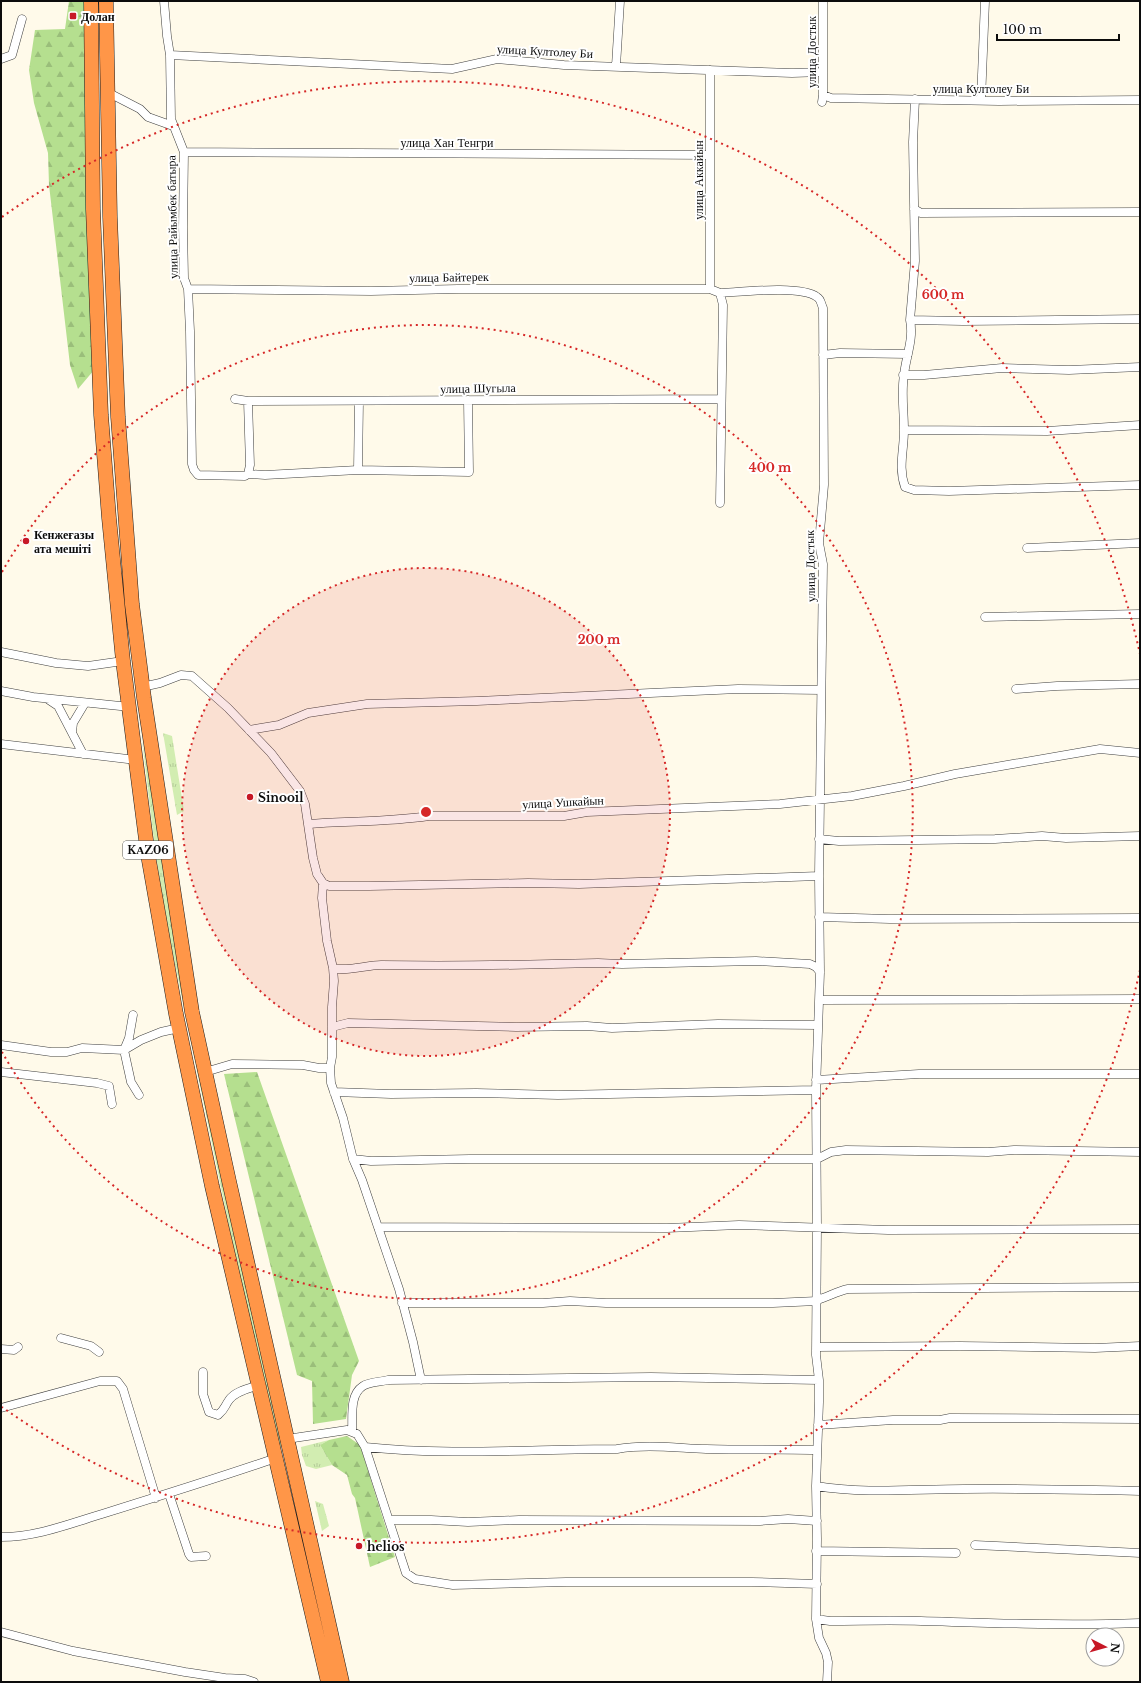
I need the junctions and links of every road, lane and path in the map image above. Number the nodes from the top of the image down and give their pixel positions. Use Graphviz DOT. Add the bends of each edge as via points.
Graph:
graph roads {
  1 [pos="91,1"];
  2 [pos="106,1"];
  3 [pos="164,1"];
  4 [pos="620,1"];
  5 [pos="823,1"];
  6 [pos="986,1"];
  7 [pos="22,19"];
  8 [pos="170,55"];
  9 [pos="1,59"];
  10 [pos="616,66"];
  11 [pos="710,70"];
  12 [pos="823,72"];
  13 [pos="107,92"];
  14 [pos="822,99"];
  15 [pos="915,99"];
  16 [pos="981,100"];
  17 [pos="1140,100"];
  18 [pos="173,126"];
  19 [pos="184,152"];
  20 [pos="710,155"];
  21 [pos="914,209"];
  22 [pos="1140,212"];
  23 [pos="188,289"];
  24 [pos="710,289"];
  25 [pos="720,293"];
  26 [pos="1140,319"];
  27 [pos="910,320"];
  28 [pos="908,354"];
  29 [pos="823,355"];
  30 [pos="1140,367"];
  31 [pos="903,375"];
  32 [pos="235,399"];
  33 [pos="721,399"];
  34 [pos="468,400"];
  35 [pos="248,401"];
  36 [pos="359,401"];
  37 [pos="1140,425"];
  38 [pos="904,430"];
  39 [pos="358,470"];
  40 [pos="248,474"];
  41 [pos="1140,485"];
  42 [pos="720,503"];
  43 [pos="1140,543"];
  44 [pos="1026,548"];
  45 [pos="1140,614"];
  46 [pos="985,617"];
  47 [pos="1,652"];
  48 [pos="123,661"];
  49 [pos="1140,684"];
  50 [pos="1016,689"];
  51 [pos="821,690"];
  52 [pos="1,691"];
  53 [pos="143,693"];
  54 [pos="48,699"];
  55 [pos="85,703"];
  56 [pos="129,703"];
  57 [pos="249,730"];
  58 [pos="72,733"];
  59 [pos="1,744"];
  60 [pos="1140,753"];
  61 [pos="83,754"];
  62 [pos="136,760"];
  63 [pos="820,800"];
  64 [pos="308,824"];
  65 [pos="1140,836"];
  66 [pos="819,839"];
  67 [pos="819,876"];
  68 [pos="322,883"];
  69 [pos="819,917"];
  70 [pos="1140,918"];
  71 [pos="333,968"];
  72 [pos="820,972"];
  73 [pos="1140,999"];
  74 [pos="819,1000"];
  75 [pos="133,1015"];
  76 [pos="818,1025"];
  77 [pos="332,1027"];
  78 [pos="179,1028"];
  79 [pos="1,1045"];
  80 [pos="124,1050"];
  81 [pos="330,1068"];
  82 [pos="1,1072"];
  83 [pos="205,1072"];
  84 [pos="1140,1074"];
  85 [pos="816,1080"];
  86 [pos="816,1090"];
  87 [pos="334,1092"];
  88 [pos="139,1095"];
  89 [pos="112,1104"];
  90 [pos="1140,1152"];
  91 [pos="353,1159"];
  92 [pos="817,1159"];
  93 [pos="378,1227"];
  94 [pos="817,1227"];
  95 [pos="1140,1229"];
  96 [pos="1140,1287"];
  97 [pos="817,1301"];
  98 [pos="402,1303"];
  99 [pos="61,1338"];
  100 [pos="1140,1346"];
  101 [pos="18,1347"];
  102 [pos="816,1347"];
  103 [pos="1,1349"];
  104 [pos="100,1352"];
  105 [pos="203,1372"];
  106 [pos="421,1380"];
  107 [pos="818,1380"];
  108 [pos="259,1385"];
  109 [pos="1,1408"];
  110 [pos="1140,1419"];
  111 [pos="818,1425"];
  112 [pos="352,1431"];
  113 [pos="287,1439"];
  114 [pos="365,1447"];
  115 [pos="816,1450"];
  116 [pos="276,1458"];
  117 [pos="816,1486"];
  118 [pos="1140,1491"];
  119 [pos="169,1494"];
  120 [pos="156,1498"];
  121 [pos="389,1520"];
  122 [pos="817,1521"];
  123 [pos="1,1537"];
  124 [pos="975,1545"];
  125 [pos="816,1551"];
  126 [pos="956,1553"];
  127 [pos="1140,1553"];
  128 [pos="206,1556"];
  129 [pos="817,1584"];
  130 [pos="816,1619"];
  131 [pos="1140,1623"];
  132 [pos="1,1632"];
  133 [pos="254,1682"];
  134 [pos="328,1682"];
  135 [pos="342,1682"];
  136 [pos="827,1682"];
  1 -- 48 [label="highway, KАZ06" via="93,209 102,415"];
  2 -- 13 [label="highway, KАZ06"];
  3 -- 8 [label="street, улица Райымбек батыра"];
  4 -- 10 [label="street"];
  5 -- 12 [label="street, улица Достык"];
  6 -- 16 [label="street"];
  7 -- 9 [label="street" via="12,54"];
  8 -- 10 [label="street, улица Култолеу Би" via="452,69 497,59 564,65"];
  8 -- 18 [label="street, улица Райымбек батыра" via="170,108"];
  10 -- 11 [label="street, улица Култолеу Би"];
  11 -- 12 [label="street, улица Култолеу Би"];
  11 -- 20 [label="street, улица Аккайын"];
  12 -- 14 [label="street, улица Достык"];
  13 -- 18 [label="street" via="140,109 148,117"];
  13 -- 53 [label="highway, KАZ06" via="118,417 132,596"];
  14 -- 15 [label="street, улица Култолеу Би"];
  15 -- 16 [label="street, улица Култолеу Би"];
  15 -- 21 [label="street"];
  16 -- 17 [label="street, улица Култолеу Би"];
  18 -- 19 [label="street, улица Райымбек батыра"];
  19 -- 20 [label="street, улица Хан Тенгри"];
  19 -- 23 [label="street, улица Райымбек батыра" via="184,278"];
  20 -- 24 [label="street, улица Аккайын"];
  21 -- 22 [label="street" via="921,213"];
  21 -- 27 [label="street" via="915,261"];
  23 -- 24 [label="street, улица Байтерек"];
  23 -- 40 [label="street, улица Райымбек батыра" via="194,470 198,475"];
  24 -- 25 [label="street"];
  25 -- 29 [label="street, улица Достык" via="785,291 805,292 817,296 823,308"];
  25 -- 33 [label="street" via="723,305"];
  26 -- 27 [label="street" via="963,322"];
  27 -- 28 [label="street" via="912,330"];
  28 -- 29 [label="street"];
  28 -- 31 [label="street"];
  29 -- 51 [label="street, улица Достык" via="824,485 819,538 823,564"];
  30 -- 31 [label="street" via="1069,370 1002,368"];
  31 -- 38 [label="street"];
  32 -- 35 [label="street, улица Шугыла"];
  33 -- 34 [label="street, улица Шугыла"];
  33 -- 42 [label="street"];
  34 -- 36 [label="street, улица Шугыла"];
  34 -- 39 [label="street" via="469,472"];
  35 -- 36 [label="street, улица Шугыла"];
  35 -- 40 [label="street"];
  36 -- 39 [label="street"];
  37 -- 38 [label="street" via="1047,431"];
  38 -- 41 [label="street" via="901,476 905,487 914,490"];
  39 -- 40 [label="street" via="265,476"];
  43 -- 44 [label="street"];
  45 -- 46 [label="street"];
  47 -- 48 [label="street" via="56,663 88,666"];
  48 -- 56 [label="highway, KАZ06"];
  49 -- 50 [label="street"];
  51 -- 57 [label="street" via="738,689 367,704 308,713 279,725"];
  51 -- 63 [label="street, улица Достык"];
  52 -- 54 [label="street"];
  53 -- 56 [label="highway" via="137,702"];
  53 -- 57 [label="street" via="181,676 192,676"];
  53 -- 83 [label="highway, KАZ06" via="192,1012"];
  54 -- 55 [label="street"];
  54 -- 58 [label="street" via="58,706"];
  55 -- 56 [label="street"];
  55 -- 58 [label="street" via="73,723"];
  56 -- 62 [label="highway, KАZ06"];
  57 -- 64 [label="street" via="271,753 300,791"];
  58 -- 61 [label="street"];
  59 -- 61 [label="street"];
  60 -- 63 [label="street, улица Ушкайын" via="1100,749"];
  61 -- 62 [label="street"];
  62 -- 78 [label="highway, KАZ06" via="148,855"];
  63 -- 64 [label="street, улица Ушкайын" via="587,812 564,816 429,816"];
  63 -- 66 [label="street, улица Достык"];
  64 -- 68 [label="street" via="312,858"];
  65 -- 66 [label="street" via="839,841"];
  66 -- 67 [label="street, улица Достык"];
  67 -- 68 [label="street" via="579,884 329,886"];
  67 -- 69 [label="street, улица Достык"];
  68 -- 71 [label="street" via="327,941"];
  69 -- 70 [label="street"];
  69 -- 72 [label="street, улица Достык"];
  71 -- 72 [label="street" via="340,970 367,965 756,961 810,964"];
  71 -- 77 [label="street"];
  72 -- 74 [label="street, улица Достык"];
  73 -- 74 [label="street"];
  74 -- 76 [label="street, улица Достык"];
  75 -- 80 [label="street"];
  76 -- 77 [label="street" via="718,1024 612,1028 348,1023"];
  76 -- 85 [label="street, улица Достык"];
  77 -- 81 [label="street"];
  78 -- 80 [label="street" via="141,1040"];
  78 -- 108 [label="highway, KАZ06" via="212,1186"];
  79 -- 80 [label="street" via="51,1052 67,1052 82,1048"];
  80 -- 88 [label="street" via="131,1082"];
  81 -- 83 [label="street" via="232,1064"];
  81 -- 87 [label="street"];
  82 -- 89 [label="street" via="109,1086"];
  83 -- 113 [label="highway, KАZ06"];
  84 -- 85 [label="street" via="919,1074"];
  85 -- 86 [label="street, улица Достык"];
  86 -- 87 [label="street" via="558,1095"];
  86 -- 92 [label="street, улица Достык"];
  87 -- 91 [label="street"];
  90 -- 92 [label="street" via="846,1150 831,1152"];
  91 -- 92 [label="street"];
  91 -- 93 [label="street"];
  92 -- 94 [label="street, улица Достык"];
  93 -- 94 [label="street"];
  93 -- 98 [label="street"];
  94 -- 95 [label="street" via="888,1230"];
  94 -- 97 [label="street, улица Достык"];
  96 -- 97 [label="street" via="848,1289"];
  97 -- 98 [label="street"];
  97 -- 102 [label="street, улица Достык"];
  98 -- 106 [label="street" via="414,1342"];
  99 -- 104 [label="street" via="91,1346"];
  100 -- 102 [label="street"];
  101 -- 103 [label="street" via="14,1350"];
  102 -- 107 [label="street, улица Достык"];
  105 -- 108 [label="street" via="203,1394 209,1412 218,1415 239,1392"];
  106 -- 107 [label="street" via="651,1377"];
  106 -- 112 [label="street" via="388,1380 363,1386 353,1401"];
  107 -- 111 [label="street, улица Достык"];
  108 -- 116 [label="highway, KАZ06"];
  109 -- 120 [label="street" via="100,1381 117,1381 123,1389"];
  110 -- 111 [label="street" via="950,1418"];
  111 -- 115 [label="street, улица Достык"];
  112 -- 113 [label="street"];
  112 -- 114 [label="street"];
  113 -- 135 [label="highway, KАZ06"];
  114 -- 115 [label="street" via="465,1452 617,1449 638,1446"];
  114 -- 121 [label="street"];
  115 -- 117 [label="street, улица Достык"];
  116 -- 119 [label="street"];
  116 -- 134 [label="highway, KАZ06"];
  117 -- 118 [label="street" via="860,1491"];
  117 -- 122 [label="street, улица Достык"];
  119 -- 120 [label="street"];
  119 -- 128 [label="street" via="189,1554 196,1558"];
  120 -- 123 [label="street" via="42,1532"];
  121 -- 122 [label="street"];
  121 -- 129 [label="street" via="406,1573 415,1579 439,1584"];
  122 -- 125 [label="street, улица Достык"];
  124 -- 127 [label="street"];
  125 -- 126 [label="street"];
  125 -- 129 [label="street, улица Достык"];
  129 -- 130 [label="street, улица Достык"];
  130 -- 131 [label="street" via="961,1623"];
  130 -- 136 [label="street, улица Достык" via="819,1638 828,1662"];
  132 -- 133 [label="street" via="73,1652"];
}
